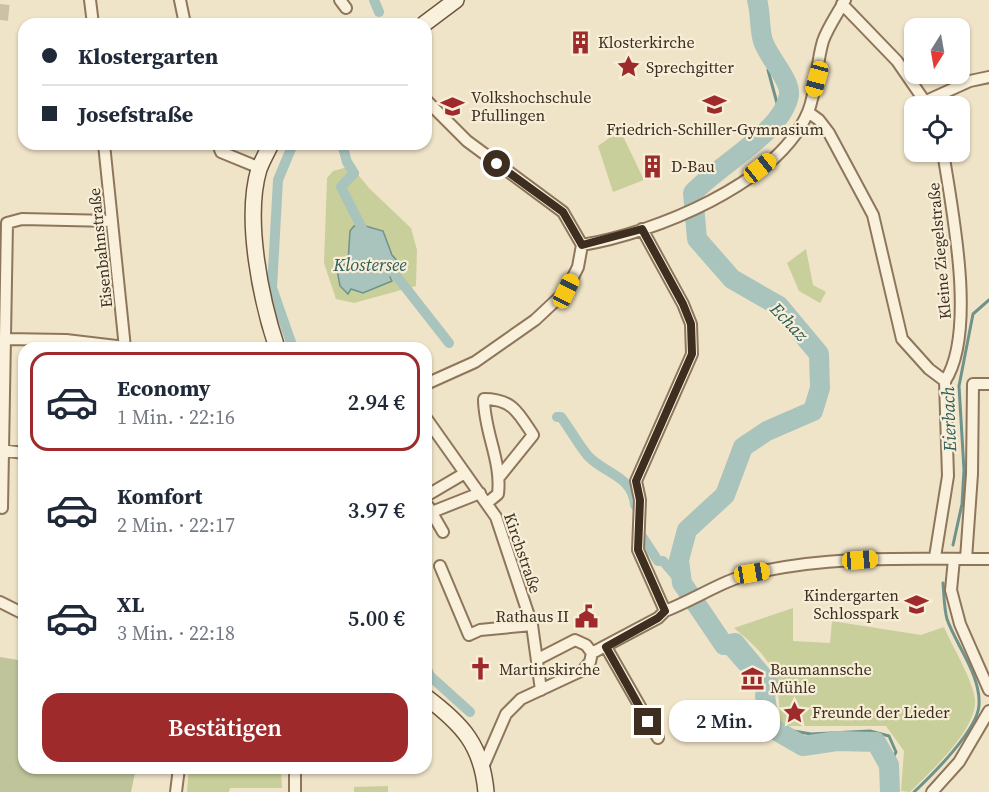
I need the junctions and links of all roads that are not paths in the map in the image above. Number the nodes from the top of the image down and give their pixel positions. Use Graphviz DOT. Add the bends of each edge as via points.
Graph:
graph roads {
  1 [pos="90,0"];
  2 [pos="180,0"];
  3 [pos="456,0"];
  4 [pos="844,2"];
  5 [pos="92,18"];
  6 [pos="184,18"];
  7 [pos="432,18"];
  8 [pos="989,76"];
  9 [pos="921,96"];
  10 [pos="942,96"];
  11 [pos="432,106"];
  12 [pos="808,112"];
  13 [pos="105,150"];
  14 [pos="220,150"];
  15 [pos="268,150"];
  16 [pos="944,162"];
  17 [pos="260,168"];
  18 [pos="112,221"];
  19 [pos="642,229"];
  20 [pos="582,245"];
  21 [pos="5,339"];
  22 [pos="83,342"];
  23 [pos="124,342"];
  24 [pos="276,342"];
  25 [pos="432,381"];
  26 [pos="945,381"];
  27 [pos="989,384"];
  28 [pos="432,426"];
  29 [pos="2,450"];
  30 [pos="18,452"];
  31 [pos="465,473"];
  32 [pos="500,476"];
  33 [pos="480,493"];
  34 [pos="432,501"];
  35 [pos="432,503"];
  36 [pos="487,503"];
  37 [pos="2,508"];
  38 [pos="432,512"];
  39 [pos="442,532"];
  40 [pos="989,559"];
  41 [pos="952,560"];
  42 [pos="441,566"];
  43 [pos="0,602"];
  44 [pos="665,611"];
  45 [pos="18,612"];
  46 [pos="532,625"];
  47 [pos="606,647"];
  48 [pos="592,653"];
  49 [pos="538,658"];
  50 [pos="541,690"];
  51 [pos="989,690"];
  52 [pos="432,701"];
  53 [pos="989,711"];
  54 [pos="658,738"];
  55 [pos="483,767"];
  56 [pos="178,774"];
  57 [pos="295,774"];
  58 [pos="176,792"];
  59 [pos="295,792"];
  60 [pos="486,792"];
  61 [pos="932,792"];
  1 -- 5 [label="street"];
  2 -- 6 [label="street"];
  3 -- 7 [label="main road"];
  4 -- 9 [label="street" via="897,61"];
  4 -- 12 [label="street" via="824,40"];
  8 -- 10 [label="street"];
  11 -- 20 [label="street" via="467,141 563,212"];
  12 -- 19 [label="street" via="789,146 747,179 699,208"];
  12 -- 26 [label="street" via="829,133 873,215 902,339"];
  13 -- 18 [label="street, Eisenbahnstraße"];
  14 -- 17 [label="street"];
  15 -- 17 [label="main road"];
  16 -- 26 [label="street, Kleine Ziegelstraße" via="962,317 953,369"];
  17 -- 24 [label="main road" via="255,234 262,286"];
  18 -- 21 [label="street" via="15,219 6,226"];
  18 -- 23 [label="street, Eisenbahnstraße"];
  19 -- 20 [label="street"];
  19 -- 44 [label="street" via="691,324 692,354 636,481 640,500 638,550"];
  20 -- 25 [label="street" via="578,267 566,291 536,320 500,346"];
  21 -- 22 [label="street"];
  21 -- 29 [label="street"];
  26 -- 41 [label="street"];
  27 -- 41 [label="street" via="973,384 972,474"];
  28 -- 31 [label="street, Kirchstraße"];
  29 -- 30 [label="street"];
  29 -- 37 [label="street"];
  31 -- 33 [label="street, Kirchstraße"];
  31 -- 34 [label="street"];
  32 -- 32 [label="street" via="484,412 484,399 500,399 510,404 532,435"];
  32 -- 36 [label="street" via="498,494"];
  33 -- 35 [label="street"];
  33 -- 36 [label="street, Kirchstraße"];
  36 -- 46 [label="street, Kirchstraße" via="500,528"];
  38 -- 39 [label="street"];
  40 -- 41 [label="street"];
  41 -- 44 [label="street" via="810,564 752,573"];
  41 -- 51 [label="street" via="951,590 960,624"];
  42 -- 46 [label="street" via="469,635 480,630"];
  43 -- 45 [label="street"];
  44 -- 47 [label="street"];
  46 -- 49 [label="street, Kirchstraße"];
  47 -- 48 [label="street"];
  47 -- 54 [label="street"];
  48 -- 49 [label="street" via="575,640"];
  48 -- 50 [label="street" via="583,670"];
  49 -- 50 [label="street, Kirchstraße"];
  50 -- 55 [label="street" via="521,699 506,714"];
  52 -- 55 [label="main road" via="455,718 470,738"];
  53 -- 61 [label="street" via="959,762"];
  55 -- 60 [label="main road"];
  56 -- 58 [label="street"];
  57 -- 59 [label="street"];
}
